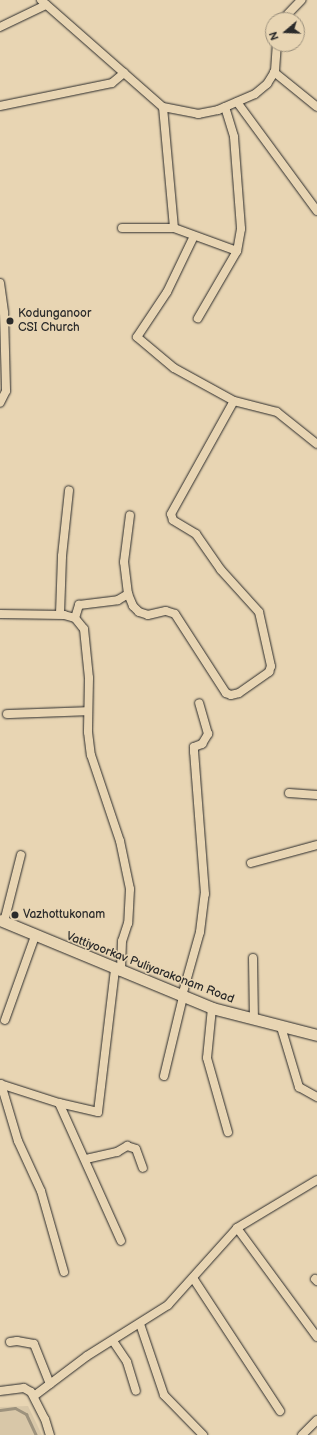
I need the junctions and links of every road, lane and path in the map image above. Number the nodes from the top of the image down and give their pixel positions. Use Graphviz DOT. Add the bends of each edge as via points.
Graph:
graph roads {
  1 [pos="301,0"];
  2 [pos="43,3"];
  3 [pos="290,12"];
  4 [pos="0,27"];
  5 [pos="276,52"];
  6 [pos="274,72"];
  7 [pos="124,73"];
  8 [pos="237,102"];
  9 [pos="0,106"];
  10 [pos="163,107"];
  11 [pos="225,107"];
  12 [pos="317,108"];
  13 [pos="317,211"];
  14 [pos="122,228"];
  15 [pos="174,228"];
  16 [pos="194,236"];
  17 [pos="237,251"];
  18 [pos="0,283"];
  19 [pos="198,318"];
  20 [pos="234,402"];
  21 [pos="0,403"];
  22 [pos="317,444"];
  23 [pos="69,490"];
  24 [pos="130,515"];
  25 [pos="128,594"];
  26 [pos="0,614"];
  27 [pos="60,614"];
  28 [pos="75,618"];
  29 [pos="199,703"];
  30 [pos="88,710"];
  31 [pos="6,714"];
  32 [pos="289,793"];
  33 [pos="317,795"];
  34 [pos="317,845"];
  35 [pos="20,855"];
  36 [pos="251,863"];
  37 [pos="2,921"];
  38 [pos="35,936"];
  39 [pos="253,958"];
  40 [pos="118,971"];
  41 [pos="183,996"];
  42 [pos="212,1008"];
  43 [pos="5,1020"];
  44 [pos="254,1020"];
  45 [pos="281,1027"];
  46 [pos="317,1035"];
  47 [pos="164,1076"];
  48 [pos="0,1084"];
  49 [pos="317,1097"];
  50 [pos="59,1103"];
  51 [pos="228,1132"];
  52 [pos="86,1159"];
  53 [pos="144,1168"];
  54 [pos="317,1180"];
  55 [pos="236,1228"];
  56 [pos="121,1241"];
  57 [pos="64,1272"];
  58 [pos="193,1278"];
  59 [pos="140,1324"];
  60 [pos="317,1337"];
  61 [pos="113,1341"];
  62 [pos="10,1342"];
  63 [pos="50,1384"];
  64 [pos="136,1391"];
  65 [pos="0,1392"];
  66 [pos="34,1396"];
  67 [pos="280,1411"];
  68 [pos="317,1420"];
  69 [pos="50,1435"];
  70 [pos="203,1435"];
  71 [pos="302,1435"];
  1 -- 3 [label="street"];
  2 -- 4 [label="street"];
  2 -- 7 [label="street"];
  5 -- 6 [label="street"];
  6 -- 8 [label="street" via="267,84 255,94"];
  6 -- 12 [label="street"];
  7 -- 9 [label="street" via="112,83"];
  7 -- 10 [label="street"];
  8 -- 11 [label="street"];
  8 -- 13 [label="street"];
  10 -- 11 [label="street" via="198,114"];
  10 -- 15 [label="street"];
  11 -- 17 [label="street" via="234,137 241,228"];
  14 -- 15 [label="street"];
  15 -- 16 [label="street"];
  16 -- 17 [label="street"];
  16 -- 20 [label="street" via="167,292 138,337 174,368"];
  17 -- 19 [label="street"];
  18 -- 21 [label="street" via="4,313 6,391"];
  20 -- 22 [label="street" via="277,412"];
  20 -- 25 [label="street" via="201,458 171,517 196,534 221,570 259,612 270,670 239,693 226,693 175,614 166,611 148,615 139,612"];
  23 -- 27 [label="street" via="62,556"];
  24 -- 25 [label="street" via="124,562"];
  25 -- 28 [label="street" via="118,600 79,605"];
  26 -- 27 [label="street"];
  27 -- 28 [label="street"];
  28 -- 30 [label="street" via="84,629 87,646"];
  29 -- 41 [label="street" via="208,734 202,744 194,749 205,894 200,932"];
  30 -- 31 [label="street"];
  30 -- 40 [label="street" via="91,755 120,841 130,889 128,923 122,941"];
  32 -- 33 [label="street"];
  34 -- 36 [label="street"];
  35 -- 37 [label="street"];
  37 -- 38 [label="main road, Vattiyoorkav Puliyarakonam Road"];
  38 -- 40 [label="main road, Vattiyoorkav Puliyarakonam Road"];
  38 -- 43 [label="street"];
  39 -- 44 [label="street"];
  40 -- 41 [label="main road, Vattiyoorkav Puliyarakonam Road"];
  40 -- 50 [label="street" via="98,1112"];
  41 -- 42 [label="main road, Vattiyoorkav Puliyarakonam Road"];
  41 -- 47 [label="street"];
  42 -- 44 [label="main road, Vattiyoorkav Puliyarakonam Road"];
  42 -- 51 [label="street" via="207,1058"];
  44 -- 45 [label="main road, Vattiyoorkav Puliyarakonam Road"];
  45 -- 46 [label="main road, Vattiyoorkav Puliyarakonam Road"];
  45 -- 49 [label="street" via="299,1087"];
  48 -- 50 [label="street"];
  48 -- 57 [label="street" via="18,1141 41,1191"];
  50 -- 52 [label="street"];
  52 -- 53 [label="street" via="117,1152 127,1146 136,1149"];
  52 -- 56 [label="street"];
  54 -- 55 [label="street"];
  55 -- 58 [label="street"];
  55 -- 60 [label="street"];
  58 -- 59 [label="street" via="168,1305"];
  58 -- 67 [label="street"];
  59 -- 61 [label="street"];
  59 -- 70 [label="street" via="164,1396"];
  61 -- 63 [label="street" via="86,1356"];
  61 -- 64 [label="street" via="126,1362"];
  62 -- 63 [label="street" via="18,1340 34,1344"];
  63 -- 66 [label="street"];
  65 -- 66 [label="street" via="24,1388"];
  66 -- 69 [label="street"];
  68 -- 71 [label="street"];
}
